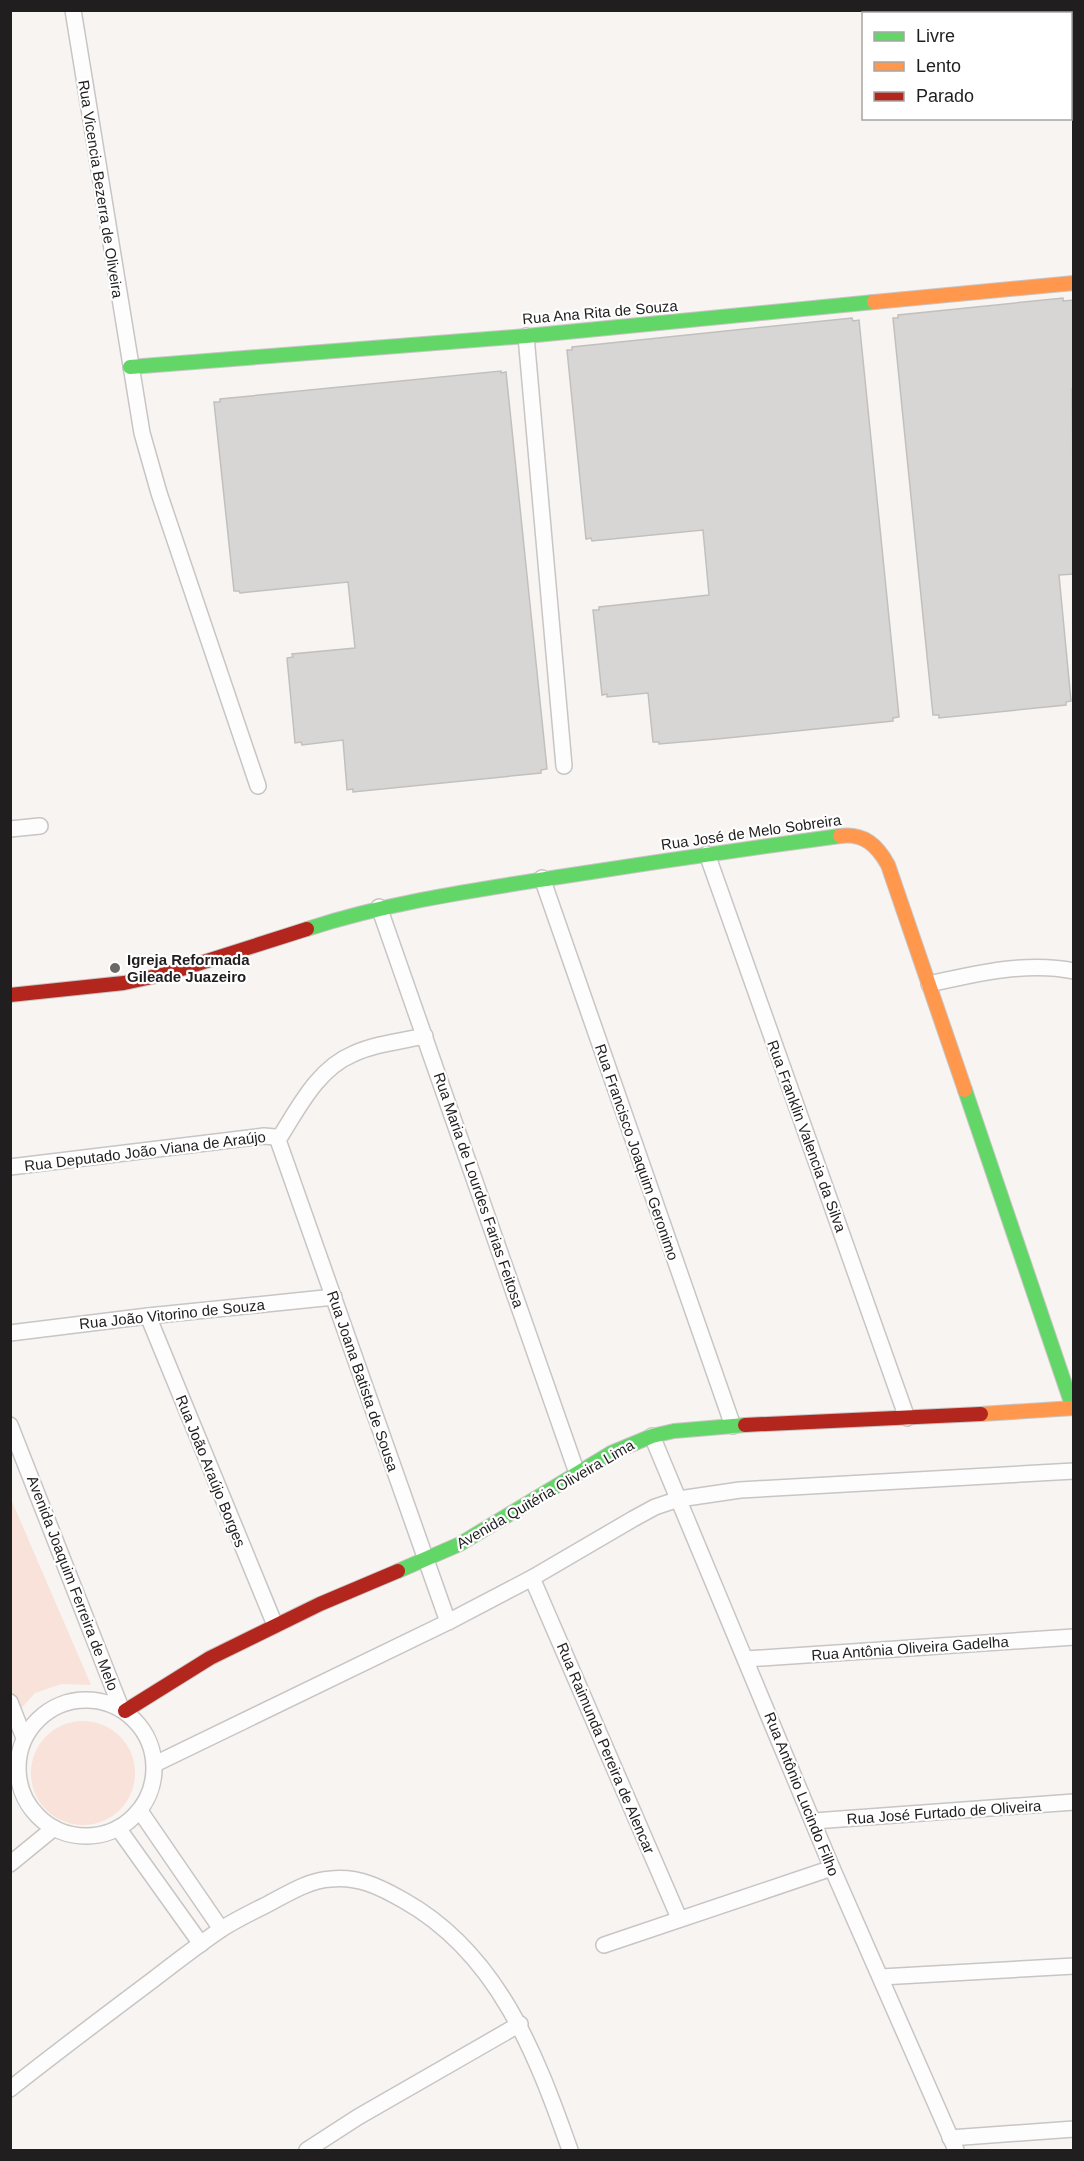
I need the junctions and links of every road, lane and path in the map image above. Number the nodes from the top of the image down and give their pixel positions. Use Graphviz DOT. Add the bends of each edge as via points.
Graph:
graph roads {
  1 [pos="73,10"];
  2 [pos="1074,283"];
  3 [pos="526,336"];
  4 [pos="130,367"];
  5 [pos="564,766"];
  6 [pos="258,786"];
  7 [pos="40,826"];
  8 [pos="10,829"];
  9 [pos="707,854"];
  10 [pos="542,878"];
  11 [pos="380,908"];
  12 [pos="1074,971"];
  13 [pos="929,984"];
  14 [pos="10,995"];
  15 [pos="425,1036"];
  16 [pos="278,1140"];
  17 [pos="10,1167"];
  18 [pos="334,1297"];
  19 [pos="148,1316"];
  20 [pos="10,1333"];
  21 [pos="1073,1408"];
  22 [pos="907,1418"];
  23 [pos="10,1425"];
  24 [pos="733,1426"];
  25 [pos="652,1436"];
  26 [pos="1074,1471"];
  27 [pos="578,1473"];
  28 [pos="679,1499"];
  29 [pos="426,1560"];
  30 [pos="532,1578"];
  31 [pos="448,1622"];
  32 [pos="275,1625"];
  33 [pos="1074,1637"];
  34 [pos="746,1659"];
  35 [pos="10,1702"];
  36 [pos="123,1709"];
  37 [pos="24,1738"];
  38 [pos="14,1763"];
  39 [pos="155,1764"];
  40 [pos="1074,1802"];
  41 [pos="140,1811"];
  42 [pos="814,1821"];
  43 [pos="54,1828"];
  44 [pos="118,1828"];
  45 [pos="10,1864"];
  46 [pos="832,1868"];
  47 [pos="679,1918"];
  48 [pos="222,1929"];
  49 [pos="201,1944"];
  50 [pos="604,1945"];
  51 [pos="1074,1966"];
  52 [pos="881,1977"];
  53 [pos="520,2024"];
  54 [pos="10,2089"];
  55 [pos="1074,2129"];
  56 [pos="953,2144"];
  57 [pos="307,2151"];
  58 [pos="570,2151"];
  1 -- 4 [label="street, Rua Vicencia Bezerra de Oliveira"];
  2 -- 3 [label="street, Rua Ana Rita de Souza"];
  3 -- 4 [label="street, Rua Ana Rita de Souza"];
  3 -- 5 [label="street"];
  4 -- 6 [label="street, Rua Vicencia Bezerra de Oliveira" via="142,433 159,492"];
  7 -- 8 [label="street"];
  9 -- 10 [label="street, Rua José de Melo Sobreira"];
  9 -- 13 [label="street, Rua José de Melo Sobreira" via="850,835 867,838 880,849 888,865"];
  9 -- 22 [label="street, Rua Franklin Valencia da Silva"];
  10 -- 11 [label="street, Rua José de Melo Sobreira"];
  10 -- 24 [label="street, Rua Francisco Joaquim Geronimo"];
  11 -- 14 [label="street, Rua José de Melo Sobreira" via="166,974 124,983"];
  11 -- 15 [label="street, Rua Maria de Lourdes Farias Feitosa"];
  12 -- 13 [label="street" via="1021,969"];
  13 -- 21 [label="street, Rua José de Melo Sobreira"];
  15 -- 16 [label="street" via="352,1054 328,1070 308,1092"];
  15 -- 27 [label="street, Rua Maria de Lourdes Farias Feitosa"];
  16 -- 17 [label="street, Rua Deputado João Viana de Araújo" via="264,1136"];
  16 -- 18 [label="street, Rua Joana Batista de Sousa"];
  18 -- 19 [label="street, Rua João Vitorino de Souza"];
  18 -- 29 [label="street, Rua Joana Batista de Sousa"];
  19 -- 20 [label="street, Rua João Vitorino de Souza"];
  19 -- 32 [label="street, Rua João Araújo Borges"];
  21 -- 22 [label="street, Avenida Quitéria Oliveira Lima"];
  22 -- 24 [label="street, Avenida Quitéria Oliveira Lima"];
  23 -- 36 [label="street, Avenida Joaquim Ferreira de Melo"];
  24 -- 25 [label="street, Avenida Quitéria Oliveira Lima"];
  25 -- 27 [label="street, Avenida Quitéria Oliveira Lima" via="611,1453"];
  25 -- 28 [label="street, Rua Antônio Lucindo Filho"];
  26 -- 28 [label="street" via="740,1490"];
  27 -- 29 [label="street, Avenida Quitéria Oliveira Lima" via="460,1544"];
  28 -- 30 [label="street" via="655,1507"];
  28 -- 34 [label="street, Rua Antônio Lucindo Filho"];
  29 -- 31 [label="street, Rua Joana Batista de Sousa"];
  29 -- 32 [label="street, Avenida Quitéria Oliveira Lima"];
  30 -- 31 [label="street"];
  30 -- 47 [label="street, Rua Raimunda Pereira de Alencar"];
  31 -- 39 [label="street"];
  32 -- 36 [label="street, Avenida Quitéria Oliveira Lima"];
  33 -- 34 [label="street, Rua Antônia Oliveira Gadelha"];
  34 -- 42 [label="street, Rua Antônio Lucindo Filho"];
  35 -- 37 [label="street"];
  36 -- 37 [label="street" via="99,1700 55,1706 37,1720"];
  36 -- 39 [label="street" via="140,1725 151,1744"];
  37 -- 38 [label="street"];
  38 -- 43 [label="street" via="25,1800"];
  39 -- 41 [label="street" via="153,1786"];
  40 -- 42 [label="street, Rua José Furtado de Oliveira"];
  41 -- 44 [label="street"];
  41 -- 48 [label="street"];
  42 -- 46 [label="street, Rua Antônio Lucindo Filho"];
  43 -- 44 [label="street" via="73,1835 93,1836"];
  43 -- 45 [label="street"];
  44 -- 49 [label="street"];
  46 -- 47 [label="street"];
  46 -- 52 [label="street, Rua Antônio Lucindo Filho"];
  47 -- 50 [label="street"];
  48 -- 49 [label="street"];
  48 -- 53 [label="street" via="298,1888 329,1878 359,1879 418,1908 450,1933 484,1968"];
  49 -- 54 [label="street"];
  51 -- 52 [label="street"];
  52 -- 56 [label="street, Rua Antônio Lucindo Filho"];
  53 -- 57 [label="street" via="358,2117"];
  53 -- 58 [label="street" via="547,2084"];
  55 -- 56 [label="street"];
}
